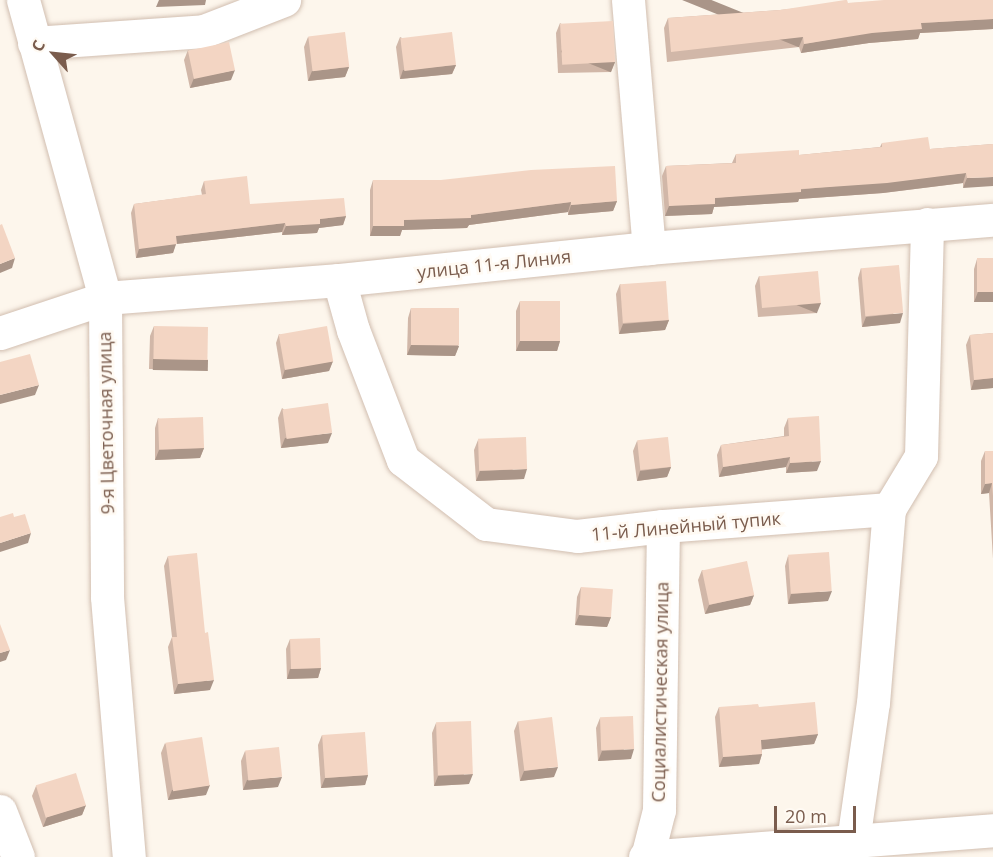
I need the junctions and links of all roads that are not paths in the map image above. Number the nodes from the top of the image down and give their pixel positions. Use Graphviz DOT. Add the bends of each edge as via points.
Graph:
graph roads {
  1 [pos="23,0"];
  2 [pos="284,0"];
  3 [pos="628,0"];
  4 [pos="34,43"];
  5 [pos="993,220"];
  6 [pos="927,224"];
  7 [pos="649,248"];
  8 [pos="339,280"];
  9 [pos="105,298"];
  10 [pos="0,333"];
  11 [pos="889,509"];
  12 [pos="663,526"];
  13 [pos="0,811"];
  14 [pos="993,830"];
  15 [pos="854,841"];
  16 [pos="18,857"];
  17 [pos="129,857"];
  18 [pos="646,857"];
  1 -- 4 [label="lane, 9-я Цветочная улица"];
  2 -- 4 [label="lane" via="204,31"];
  3 -- 7 [label="lane"];
  4 -- 9 [label="lane, 9-я Цветочная улица"];
  5 -- 6 [label="lane, улица 11-я Линия"];
  6 -- 7 [label="lane, улица 11-я Линия"];
  6 -- 11 [label="lane" via="921,456"];
  7 -- 8 [label="lane, улица 11-я Линия"];
  8 -- 9 [label="lane, улица 11-я Линия"];
  8 -- 12 [label="lane, 11-й Линейный тупик" via="353,330 403,460 486,524 577,536"];
  9 -- 10 [label="lane, улица 11-я Линия"];
  9 -- 17 [label="lane, 9-я Цветочная улица" via="107,597"];
  11 -- 12 [label="lane, 11-й Линейный тупик"];
  11 -- 15 [label="lane" via="873,703"];
  12 -- 18 [label="lane, Социалистическая улица" via="659,810"];
  13 -- 16 [label="lane"];
  14 -- 15 [label="lane"];
  15 -- 18 [label="lane"];
}
